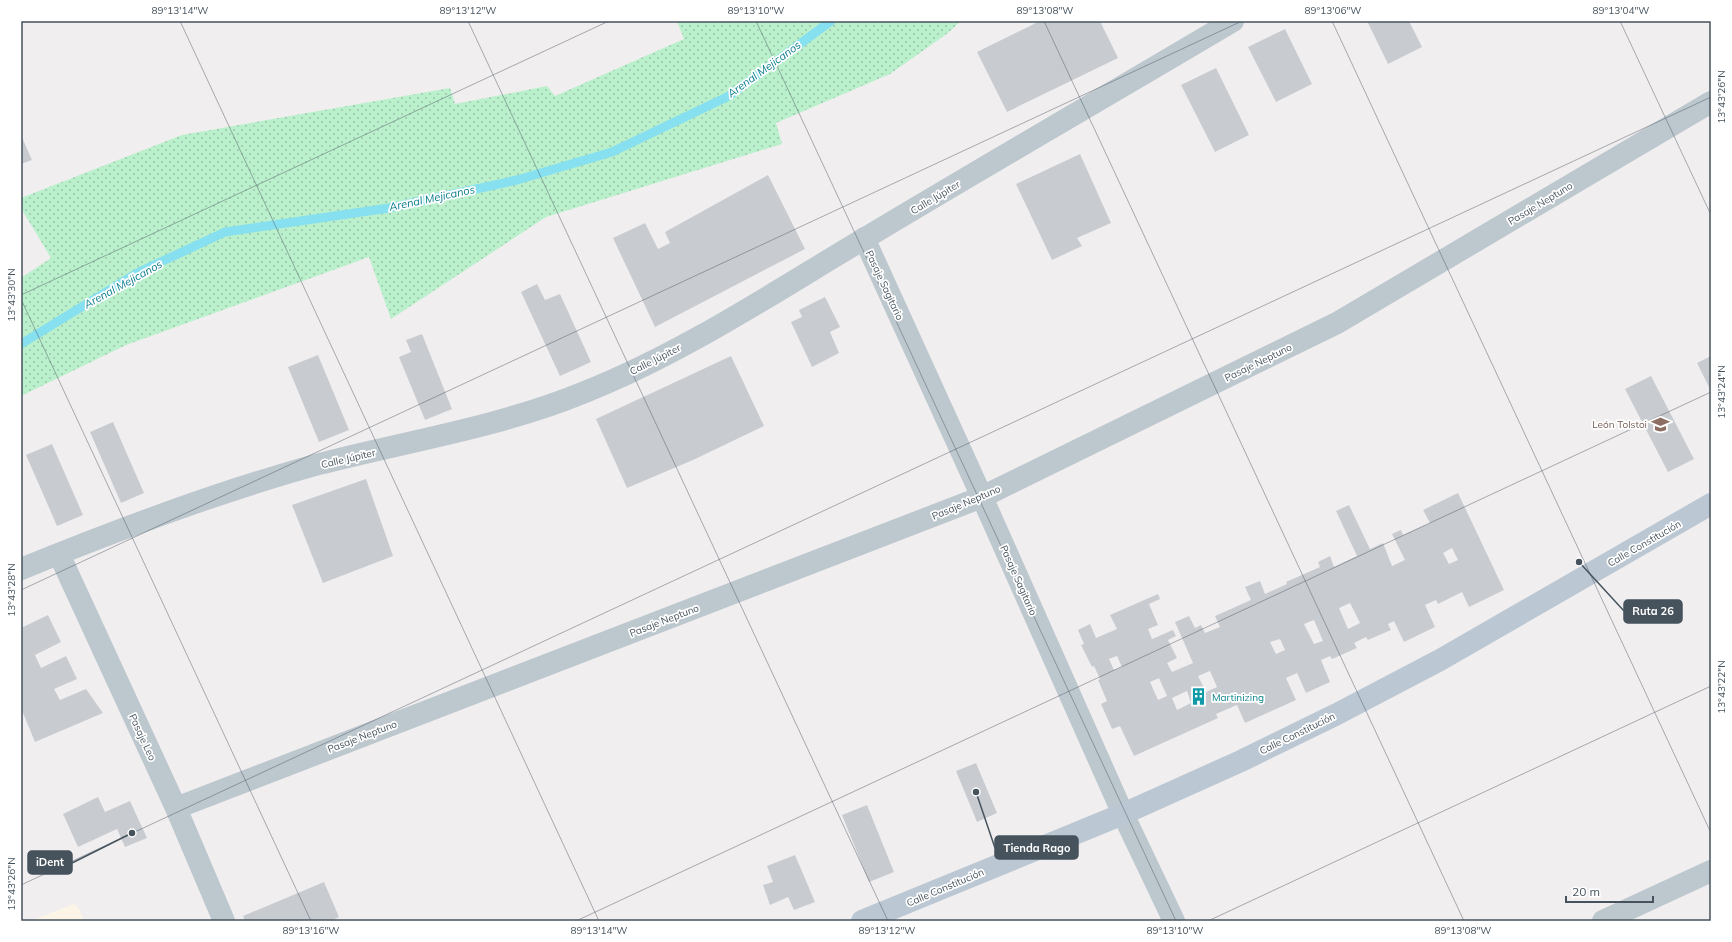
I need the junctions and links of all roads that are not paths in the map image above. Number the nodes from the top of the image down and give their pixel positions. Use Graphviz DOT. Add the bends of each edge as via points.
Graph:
graph roads {
  1 [pos="1233,21"];
  2 [pos="1711,102"];
  3 [pos="864,238"];
  4 [pos="982,497"];
  5 [pos="1711,504"];
  6 [pos="59,554"];
  7 [pos="21,569"];
  8 [pos="176,808"];
  9 [pos="1123,814"];
  10 [pos="1711,871"];
  11 [pos="898,914"];
  12 [pos="224,921"];
  13 [pos="862,921"];
  14 [pos="1174,921"];
  15 [pos="1603,921"];
  1 -- 3 [label="street, Calle Júpiter"];
  2 -- 4 [label="street, Pasaje Neptuno" via="1336,323"];
  3 -- 4 [label="street, Pasaje Sagitario"];
  3 -- 6 [label="street, Calle Júpiter" via="689,342 643,367 585,393 533,412 320,464 227,491"];
  4 -- 8 [label="street, Pasaje Neptuno"];
  4 -- 9 [label="street, Pasaje Sagitario"];
  5 -- 9 [label="main road, Calle Constitución" via="1440,660 1241,761"];
  6 -- 7 [label="street, Calle Júpiter"];
  6 -- 8 [label="street, Pasaje Leo"];
  8 -- 12 [label="street, Pasaje Leo"];
  9 -- 11 [label="main road, Calle Constitución"];
  9 -- 14 [label="street, Pasaje Sagitario"];
  10 -- 15 [label="street"];
  11 -- 13 [label="main road, Calle Constitución"];
}
